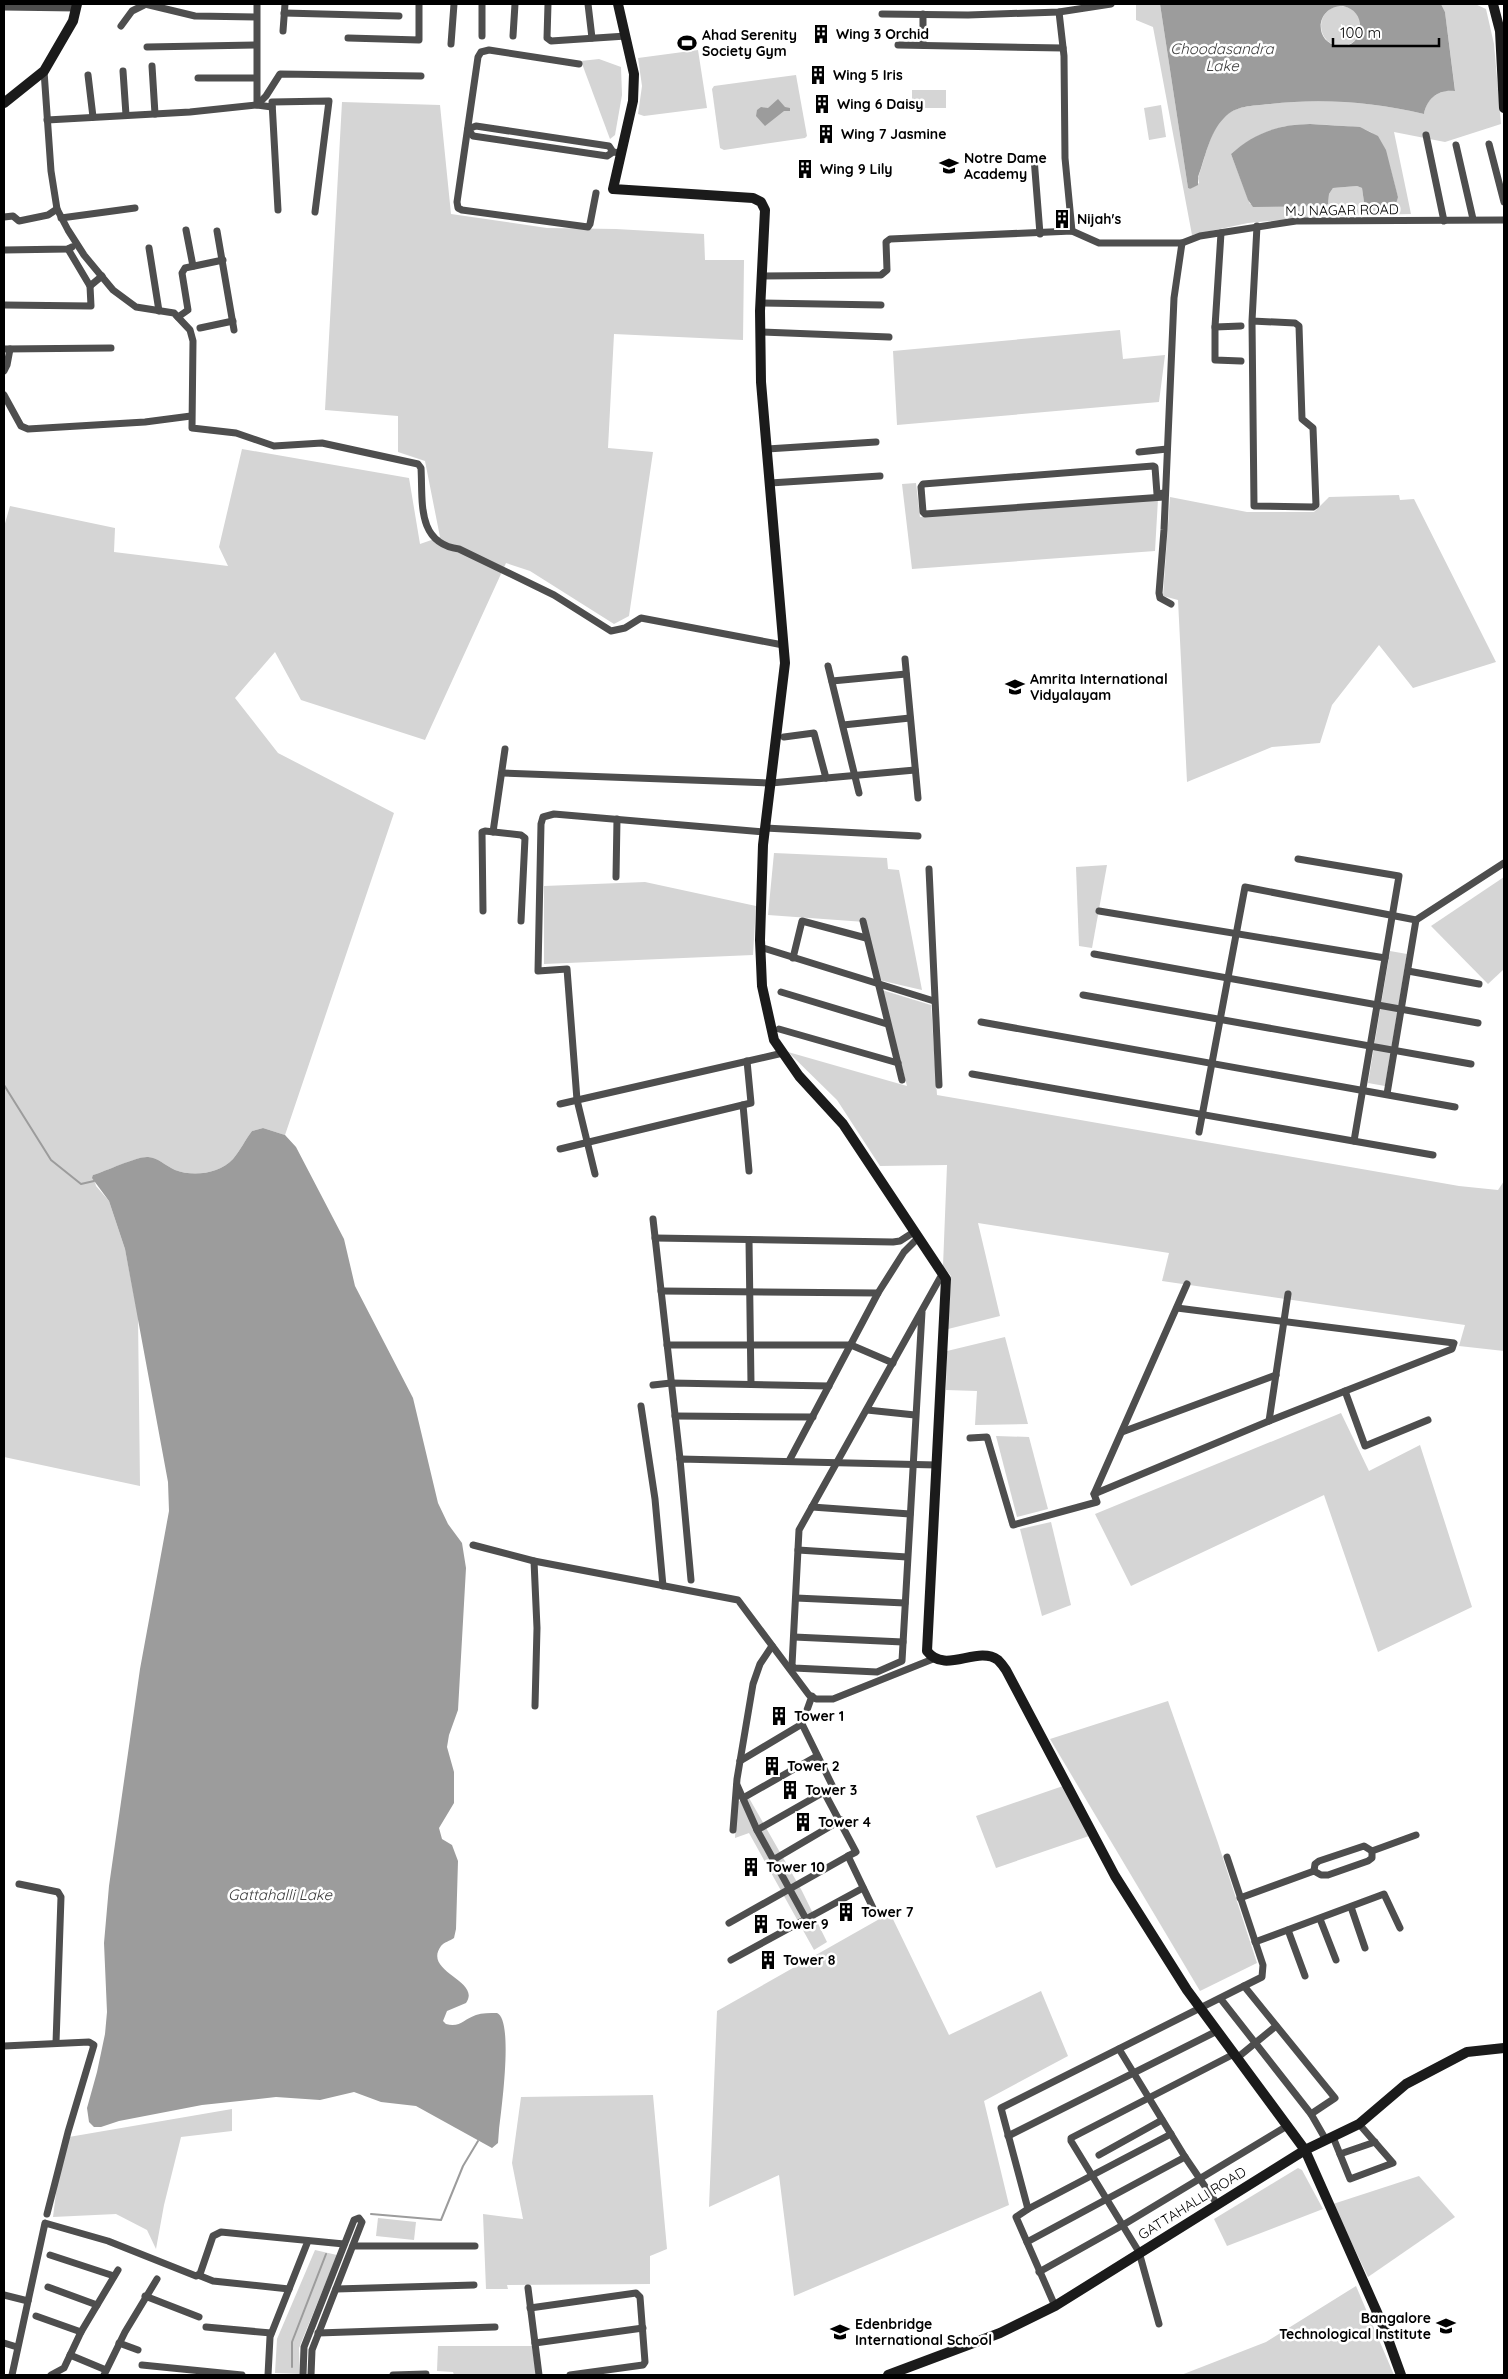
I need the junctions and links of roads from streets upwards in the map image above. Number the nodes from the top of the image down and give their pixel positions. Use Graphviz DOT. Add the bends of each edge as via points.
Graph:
graph roads {
  1 [pos="145,4"];
  2 [pos="256,4"];
  3 [pos="285,4"];
  4 [pos="419,4"];
  5 [pos="454,4"];
  6 [pos="482,4"];
  7 [pos="515,4"];
  8 [pos="548,4"];
  9 [pos="588,4"];
  10 [pos="618,4"];
  11 [pos="1110,4"];
  12 [pos="1493,4"];
  13 [pos="76,6"];
  14 [pos="4,7"];
  15 [pos="1059,12"];
  16 [pos="284,13"];
  17 [pos="882,14"];
  18 [pos="923,14"];
  19 [pos="399,16"];
  20 [pos="256,17"];
  21 [pos="121,26"];
  22 [pos="283,31"];
  23 [pos="482,36"];
  24 [pos="513,36"];
  25 [pos="626,36"];
  26 [pos="348,38"];
  27 [pos="592,38"];
  28 [pos="451,44"];
  29 [pos="255,45"];
  30 [pos="898,45"];
  31 [pos="923,45"];
  32 [pos="147,47"];
  33 [pos="1063,48"];
  34 [pos="579,64"];
  35 [pos="152,66"];
  36 [pos="44,71"];
  37 [pos="123,71"];
  38 [pos="88,75"];
  39 [pos="421,76"];
  40 [pos="198,78"];
  41 [pos="256,78"];
  42 [pos="4,103"];
  43 [pos="257,105"];
  44 [pos="272,107"];
  45 [pos="1504,108"];
  46 [pos="155,114"];
  47 [pos="126,115"];
  48 [pos="92,117"];
  49 [pos="46,120"];
  50 [pos="468,129"];
  51 [pos="1426,135"];
  52 [pos="1490,144"];
  53 [pos="1456,145"];
  54 [pos="617,152"];
  55 [pos="1034,158"];
  56 [pos="596,193"];
  57 [pos="1504,202"];
  58 [pos="135,208"];
  59 [pos="58,209"];
  60 [pos="278,210"];
  61 [pos="315,212"];
  62 [pos="4,217"];
  63 [pos="61,218"];
  64 [pos="1473,219"];
  65 [pos="1504,220"];
  66 [pos="1444,221"];
  67 [pos="1257,226"];
  68 [pos="186,230"];
  69 [pos="217,231"];
  70 [pos="1072,231"];
  71 [pos="1220,232"];
  72 [pos="1040,234"];
  73 [pos="1182,243"];
  74 [pos="77,245"];
  75 [pos="149,248"];
  76 [pos="4,250"];
  77 [pos="68,250"];
  78 [pos="223,260"];
  79 [pos="193,266"];
  80 [pos="102,276"];
  81 [pos="762,276"];
  82 [pos="90,286"];
  83 [pos="761,303"];
  84 [pos="4,305"];
  85 [pos="881,305"];
  86 [pos="159,311"];
  87 [pos="178,317"];
  88 [pos="233,321"];
  89 [pos="1252,321"];
  90 [pos="1241,326"];
  91 [pos="1215,327"];
  92 [pos="200,328"];
  93 [pos="234,330"];
  94 [pos="761,332"];
  95 [pos="889,337"];
  96 [pos="111,348"];
  97 [pos="7,349"];
  98 [pos="1241,361"];
  99 [pos="4,371"];
  100 [pos="4,395"];
  101 [pos="191,416"];
  102 [pos="876,442"];
  103 [pos="767,450"];
  104 [pos="1167,450"];
  105 [pos="1139,452"];
  106 [pos="880,476"];
  107 [pos="770,483"];
  108 [pos="1161,495"];
  109 [pos="1171,604"];
  110 [pos="783,645"];
  111 [pos="905,659"];
  112 [pos="828,666"];
  113 [pos="906,674"];
  114 [pos="832,681"];
  115 [pos="910,718"];
  116 [pos="842,725"];
  117 [pos="784,737"];
  118 [pos="505,749"];
  119 [pos="915,770"];
  120 [pos="502,773"];
  121 [pos="855,775"];
  122 [pos="826,778"];
  123 [pos="771,783"];
  124 [pos="859,792"];
  125 [pos="918,798"];
  126 [pos="617,819"];
  127 [pos="765,830"];
  128 [pos="493,832"];
  129 [pos="918,836"];
  130 [pos="1298,859"];
  131 [pos="1504,863"];
  132 [pos="929,869"];
  133 [pos="616,877"];
  134 [pos="1100,910"];
  135 [pos="483,911"];
  136 [pos="1393,916"];
  137 [pos="1416,920"];
  138 [pos="522,921"];
  139 [pos="862,921"];
  140 [pos="1236,933"];
  141 [pos="866,938"];
  142 [pos="760,947"];
  143 [pos="1094,954"];
  144 [pos="794,958"];
  145 [pos="1386,958"];
  146 [pos="1408,971"];
  147 [pos="1228,978"];
  148 [pos="877,982"];
  149 [pos="1479,984"];
  150 [pos="780,992"];
  151 [pos="1083,995"];
  152 [pos="934,1000"];
  153 [pos="1378,1005"];
  154 [pos="1401,1009"];
  155 [pos="1220,1019"];
  156 [pos="981,1022"];
  157 [pos="1478,1023"];
  158 [pos="887,1024"];
  159 [pos="779,1029"];
  160 [pos="1370,1046"];
  161 [pos="1394,1051"];
  162 [pos="782,1052"];
  163 [pos="747,1061"];
  164 [pos="898,1063"];
  165 [pos="1212,1063"];
  166 [pos="1471,1064"];
  167 [pos="972,1074"];
  168 [pos="902,1080"];
  169 [pos="939,1085"];
  170 [pos="1363,1090"];
  171 [pos="1387,1094"];
  172 [pos="577,1100"];
  173 [pos="560,1104"];
  174 [pos="743,1105"];
  175 [pos="1455,1106"];
  176 [pos="1202,1114"];
  177 [pos="1199,1132"];
  178 [pos="1354,1141"];
  179 [pos="588,1142"];
  180 [pos="560,1149"];
  181 [pos="1433,1155"];
  182 [pos="749,1171"];
  183 [pos="595,1174"];
  184 [pos="653,1219"];
  185 [pos="916,1235"];
  186 [pos="655,1238"];
  187 [pos="749,1240"];
  188 [pos="940,1278"];
  189 [pos="1187,1284"];
  190 [pos="661,1291"];
  191 [pos="750,1292"];
  192 [pos="878,1293"];
  193 [pos="1288,1294"];
  194 [pos="1177,1308"];
  195 [pos="922,1312"];
  196 [pos="1284,1322"];
  197 [pos="667,1344"];
  198 [pos="750,1344"];
  199 [pos="851,1345"];
  200 [pos="893,1363"];
  201 [pos="1276,1375"];
  202 [pos="671,1383"];
  203 [pos="751,1384"];
  204 [pos="653,1385"];
  205 [pos="830,1386"];
  206 [pos="1346,1391"];
  207 [pos="641,1406"];
  208 [pos="867,1410"];
  209 [pos="915,1414"];
  210 [pos="675,1416"];
  211 [pos="813,1417"];
  212 [pos="1428,1420"];
  213 [pos="1268,1421"];
  214 [pos="1122,1432"];
  215 [pos="970,1438"];
  216 [pos="680,1458"];
  217 [pos="789,1461"];
  218 [pos="836,1464"];
  219 [pos="912,1465"];
  220 [pos="936,1465"];
  221 [pos="1094,1494"];
  222 [pos="812,1507"];
  223 [pos="910,1514"];
  224 [pos="474,1545"];
  225 [pos="798,1550"];
  226 [pos="907,1558"];
  227 [pos="534,1561"];
  228 [pos="692,1580"];
  229 [pos="663,1586"];
  230 [pos="796,1598"];
  231 [pos="905,1603"];
  232 [pos="794,1637"];
  233 [pos="903,1642"];
  234 [pos="772,1646"];
  235 [pos="932,1659"];
  236 [pos="810,1700"];
  237 [pos="535,1706"];
  238 [pos="802,1724"];
  239 [pos="817,1756"];
  240 [pos="740,1761"];
  241 [pos="736,1785"];
  242 [pos="824,1792"];
  243 [pos="743,1798"];
  244 [pos="841,1820"];
  245 [pos="733,1830"];
  246 [pos="757,1830"];
  247 [pos="1416,1834"];
  248 [pos="1372,1851"];
  249 [pos="848,1856"];
  250 [pos="1226,1857"];
  251 [pos="773,1860"];
  252 [pos="1314,1871"];
  253 [pos="19,1884"];
  254 [pos="789,1888"];
  255 [pos="863,1888"];
  256 [pos="1240,1898"];
  257 [pos="1351,1907"];
  258 [pos="872,1908"];
  259 [pos="1320,1918"];
  260 [pos="806,1919"];
  261 [pos="729,1922"];
  262 [pos="1400,1928"];
  263 [pos="1288,1930"];
  264 [pos="1255,1942"];
  265 [pos="1365,1948"];
  266 [pos="732,1960"];
  267 [pos="1336,1960"];
  268 [pos="1305,1976"];
  269 [pos="1244,1986"];
  270 [pos="1220,1998"];
  271 [pos="1200,2008"];
  272 [pos="1276,2026"];
  273 [pos="1217,2031"];
  274 [pos="56,2043"];
  275 [pos="1255,2043"];
  276 [pos="4,2046"];
  277 [pos="1504,2048"];
  278 [pos="1119,2049"];
  279 [pos="1235,2056"];
  280 [pos="1133,2073"];
  281 [pos="1149,2098"];
  282 [pos="1311,2114"];
  283 [pos="1162,2120"];
  284 [pos="1359,2124"];
  285 [pos="1287,2126"];
  286 [pos="1172,2134"];
  287 [pos="1008,2136"];
  288 [pos="1330,2139"];
  289 [pos="1375,2142"];
  290 [pos="1305,2150"];
  291 [pos="1340,2154"];
  292 [pos="1099,2155"];
  293 [pos="1185,2156"];
  294 [pos="1092,2176"];
  295 [pos="1200,2180"];
  296 [pos="1107,2199"];
  297 [pos="1217,2204"];
  298 [pos="1028,2209"];
  299 [pos="47,2214"];
  300 [pos="1123,2226"];
  301 [pos="308,2241"];
  302 [pos="1027,2242"];
  303 [pos="344,2244"];
  304 [pos="353,2246"];
  305 [pos="475,2246"];
  306 [pos="1139,2252"];
  307 [pos="50,2255"];
  308 [pos="1039,2272"];
  309 [pos="198,2276"];
  310 [pos="157,2279"];
  311 [pos="474,2285"];
  312 [pos="48,2287"];
  313 [pos="528,2288"];
  314 [pos="289,2289"];
  315 [pos="336,2289"];
  316 [pos="4,2295"];
  317 [pos="145,2296"];
  318 [pos="28,2301"];
  319 [pos="97,2305"];
  320 [pos="1055,2306"];
  321 [pos="530,2308"];
  322 [pos="36,2316"];
  323 [pos="198,2317"];
  324 [pos="1159,2324"];
  325 [pos="206,2327"];
  326 [pos="495,2327"];
  327 [pos="643,2328"];
  328 [pos="81,2332"];
  329 [pos="271,2333"];
  330 [pos="318,2333"];
  331 [pos="4,2342"];
  332 [pos="119,2343"];
  333 [pos="535,2343"];
  334 [pos="16,2347"];
  335 [pos="138,2350"];
  336 [pos="70,2355"];
  337 [pos="142,2364"];
  338 [pos="105,2372"];
  339 [pos="426,2374"];
  340 [pos="12,2375"];
  341 [pos="51,2375"];
  342 [pos="242,2375"];
  343 [pos="268,2375"];
  344 [pos="303,2375"];
  345 [pos="311,2375"];
  346 [pos="395,2375"];
  347 [pos="540,2375"];
  348 [pos="570,2375"];
  349 [pos="888,2375"];
  350 [pos="1402,2375"];
  1 -- 20 [label="street" via="202,17"];
  1 -- 21 [label="street" via="132,11"];
  2 -- 20 [label="street"];
  3 -- 16 [label="street"];
  4 -- 26 [label="street" via="419,40"];
  5 -- 28 [label="street"];
  6 -- 23 [label="street"];
  7 -- 24 [label="street"];
  8 -- 27 [label="street" via="549,40"];
  9 -- 27 [label="street"];
  10 -- 25 [label="street"];
  11 -- 15 [label="street"];
  12 -- 45 [label="street" via="1500,31"];
  13 -- 14 [label="street"];
  13 -- 36 [label="street" via="73,21"];
  15 -- 18 [label="street"];
  15 -- 33 [label="street"];
  16 -- 19 [label="street"];
  16 -- 22 [label="street"];
  17 -- 18 [label="street"];
  18 -- 31 [label="street"];
  20 -- 29 [label="street"];
  25 -- 27 [label="street"];
  25 -- 54 [label="street" via="634,74 633,102"];
  29 -- 32 [label="street"];
  29 -- 41 [label="street"];
  30 -- 31 [label="street"];
  31 -- 33 [label="street"];
  33 -- 70 [label="street" via="1065,158"];
  34 -- 50 [label="street" via="489,50 481,52"];
  35 -- 46 [label="street"];
  36 -- 42 [label="street"];
  36 -- 49 [label="street"];
  37 -- 47 [label="street"];
  38 -- 48 [label="street"];
  39 -- 43 [label="street" via="280,74"];
  40 -- 41 [label="street"];
  41 -- 43 [label="street"];
  43 -- 44 [label="street"];
  43 -- 46 [label="street"];
  44 -- 60 [label="street"];
  44 -- 61 [label="street" via="272,102 329,100"];
  46 -- 47 [label="street"];
  47 -- 48 [label="street"];
  48 -- 49 [label="street"];
  49 -- 59 [label="street"];
  50 -- 54 [label="street" via="473,136 607,156"];
  50 -- 56 [label="street" via="458,208 588,227"];
  51 -- 66 [label="street"];
  52 -- 57 [label="street"];
  53 -- 64 [label="street"];
  54 -- 81 [label="street" via="613,189 753,198 761,202 765,210"];
  55 -- 72 [label="street"];
  58 -- 63 [label="street"];
  59 -- 62 [label="street" via="48,215 19,221 13,216"];
  59 -- 63 [label="street"];
  63 -- 74 [label="street"];
  64 -- 65 [label="street, MJ NAGAR ROAD"];
  64 -- 66 [label="street, MJ NAGAR ROAD"];
  66 -- 67 [label="street, MJ NAGAR ROAD" via="1296,221"];
  67 -- 71 [label="street, MJ NAGAR ROAD"];
  67 -- 89 [label="street"];
  68 -- 79 [label="street"];
  69 -- 78 [label="street"];
  70 -- 72 [label="street"];
  70 -- 73 [label="street, MJ NAGAR ROAD" via="1099,243"];
  71 -- 73 [label="street, MJ NAGAR ROAD"];
  71 -- 91 [label="street"];
  72 -- 81 [label="street" via="890,239 886,242 887,270 881,275"];
  73 -- 104 [label="street" via="1174,298"];
  74 -- 77 [label="street"];
  74 -- 80 [label="street"];
  75 -- 86 [label="street"];
  76 -- 77 [label="street"];
  77 -- 82 [label="street"];
  78 -- 79 [label="street"];
  78 -- 88 [label="street"];
  79 -- 87 [label="street" via="185,268 182,274 188,310"];
  80 -- 82 [label="street"];
  80 -- 86 [label="street" via="113,290 136,307"];
  81 -- 83 [label="street"];
  82 -- 84 [label="street" via="91,306 88,308"];
  83 -- 85 [label="street"];
  83 -- 94 [label="street"];
  86 -- 87 [label="street" via="174,313"];
  87 -- 101 [label="street" via="190,330 193,341"];
  88 -- 92 [label="street"];
  88 -- 93 [label="street"];
  89 -- 89 [label="street" via="1254,506 1313,507 1316,502 1313,428 1302,419 1299,326 1295,323"];
  90 -- 91 [label="street"];
  91 -- 98 [label="street" via="1215,360"];
  94 -- 95 [label="street"];
  94 -- 103 [label="street" via="761,382"];
  96 -- 97 [label="street"];
  97 -- 99 [label="street"];
  100 -- 101 [label="street" via="22,426 28,429"];
  101 -- 110 [label="street" via="192,428 236,433 274,446 322,443 418,464 421,468 424,521 437,542 554,595 611,631 625,628 641,618"];
  102 -- 103 [label="street"];
  103 -- 107 [label="street"];
  104 -- 105 [label="street"];
  104 -- 108 [label="street"];
  106 -- 107 [label="street"];
  107 -- 110 [label="street"];
  108 -- 108 [label="street" via="925,514 921,487 923,484 1153,466"];
  108 -- 109 [label="street" via="1159,593 1160,598"];
  110 -- 123 [label="street" via="784,671"];
  111 -- 113 [label="street"];
  112 -- 114 [label="street"];
  113 -- 114 [label="street"];
  113 -- 115 [label="street"];
  114 -- 116 [label="street"];
  115 -- 116 [label="street"];
  115 -- 119 [label="street"];
  116 -- 121 [label="street"];
  117 -- 122 [label="street" via="814,733"];
  118 -- 120 [label="street"];
  119 -- 121 [label="street"];
  119 -- 125 [label="street"];
  120 -- 123 [label="street"];
  120 -- 128 [label="street"];
  121 -- 122 [label="street"];
  121 -- 124 [label="street"];
  122 -- 123 [label="street"];
  123 -- 127 [label="street"];
  126 -- 127 [label="street"];
  126 -- 133 [label="street"];
  126 -- 172 [label="street" via="554,814 543,817 541,824 538,971 567,969"];
  127 -- 129 [label="street"];
  127 -- 142 [label="street"];
  128 -- 135 [label="street" via="482,832"];
  128 -- 138 [label="street" via="525,838"];
  130 -- 136 [label="street" via="1400,876"];
  131 -- 137 [label="street"];
  132 -- 152 [label="street"];
  134 -- 140 [label="street"];
  136 -- 137 [label="street"];
  136 -- 140 [label="street" via="1245,887"];
  136 -- 145 [label="street"];
  137 -- 146 [label="street"];
  139 -- 141 [label="street"];
  140 -- 145 [label="street"];
  140 -- 147 [label="street"];
  141 -- 144 [label="street" via="802,921"];
  141 -- 148 [label="street"];
  142 -- 144 [label="street"];
  142 -- 162 [label="street" via="762,986 774,1040"];
  143 -- 147 [label="street"];
  144 -- 148 [label="street"];
  145 -- 153 [label="street"];
  146 -- 149 [label="street"];
  146 -- 154 [label="street"];
  147 -- 153 [label="street"];
  147 -- 155 [label="street"];
  148 -- 152 [label="street"];
  148 -- 158 [label="street"];
  150 -- 158 [label="street"];
  151 -- 155 [label="street"];
  152 -- 169 [label="street"];
  153 -- 154 [label="street"];
  153 -- 160 [label="street"];
  154 -- 157 [label="street"];
  154 -- 161 [label="street"];
  155 -- 160 [label="street"];
  155 -- 165 [label="street"];
  156 -- 165 [label="street"];
  158 -- 164 [label="street"];
  159 -- 164 [label="street"];
  160 -- 161 [label="street"];
  160 -- 170 [label="street"];
  161 -- 166 [label="street"];
  161 -- 171 [label="street"];
  162 -- 163 [label="street"];
  162 -- 185 [label="street" via="843,1124"];
  163 -- 172 [label="street"];
  163 -- 174 [label="street" via="751,1103"];
  164 -- 168 [label="street"];
  165 -- 170 [label="street"];
  165 -- 176 [label="street"];
  167 -- 176 [label="street"];
  170 -- 171 [label="street"];
  170 -- 178 [label="street"];
  171 -- 175 [label="street"];
  172 -- 173 [label="street"];
  172 -- 179 [label="street"];
  174 -- 179 [label="street"];
  174 -- 182 [label="street"];
  176 -- 177 [label="street"];
  176 -- 178 [label="street"];
  178 -- 181 [label="street"];
  179 -- 180 [label="street"];
  179 -- 183 [label="street"];
  184 -- 186 [label="street"];
  185 -- 187 [label="street" via="893,1242"];
  185 -- 192 [label="street"];
  185 -- 220 [label="street" via="946,1279"];
  186 -- 187 [label="street"];
  186 -- 190 [label="street"];
  187 -- 191 [label="street"];
  188 -- 195 [label="street"];
  189 -- 194 [label="street"];
  190 -- 191 [label="street"];
  190 -- 197 [label="street"];
  191 -- 192 [label="street"];
  191 -- 198 [label="street"];
  192 -- 199 [label="street"];
  193 -- 196 [label="street"];
  194 -- 196 [label="street"];
  194 -- 214 [label="street"];
  195 -- 200 [label="street"];
  195 -- 209 [label="street"];
  196 -- 201 [label="street"];
  196 -- 206 [label="street" via="1454,1343 1452,1349"];
  197 -- 198 [label="street"];
  197 -- 202 [label="street"];
  198 -- 199 [label="street"];
  198 -- 203 [label="street"];
  199 -- 200 [label="street"];
  199 -- 205 [label="street"];
  200 -- 208 [label="street"];
  201 -- 213 [label="street"];
  201 -- 214 [label="street"];
  202 -- 203 [label="street"];
  202 -- 204 [label="street"];
  202 -- 210 [label="street"];
  203 -- 205 [label="street"];
  205 -- 211 [label="street"];
  206 -- 212 [label="street" via="1364,1446"];
  206 -- 213 [label="street"];
  207 -- 229 [label="street" via="655,1499"];
  208 -- 209 [label="street"];
  208 -- 218 [label="street"];
  209 -- 219 [label="street"];
  210 -- 211 [label="street"];
  210 -- 216 [label="street"];
  211 -- 217 [label="street"];
  213 -- 221 [label="street"];
  214 -- 221 [label="street"];
  215 -- 221 [label="street" via="986,1437 1013,1525 1097,1502"];
  216 -- 217 [label="street"];
  216 -- 228 [label="street"];
  217 -- 218 [label="street"];
  218 -- 219 [label="street"];
  218 -- 222 [label="street"];
  219 -- 220 [label="street"];
  219 -- 223 [label="street"];
  220 -- 235 [label="street" via="927,1629 927,1651"];
  222 -- 223 [label="street"];
  222 -- 225 [label="street" via="799,1530"];
  223 -- 226 [label="street"];
  224 -- 227 [label="street"];
  225 -- 226 [label="street"];
  225 -- 230 [label="street"];
  226 -- 231 [label="street"];
  227 -- 229 [label="street"];
  227 -- 237 [label="street" via="537,1628"];
  229 -- 234 [label="street" via="740,1601"];
  230 -- 231 [label="street"];
  230 -- 232 [label="street"];
  231 -- 233 [label="street"];
  232 -- 233 [label="street"];
  232 -- 233 [label="street" via="794,1668 877,1672 902,1661"];
  234 -- 236 [label="street"];
  234 -- 240 [label="street" via="753,1684"];
  235 -- 236 [label="street" via="833,1699"];
  235 -- 271 [label="street" via="985,1656 998,1660 1006,1670 1115,1876"];
  236 -- 238 [label="street"];
  238 -- 239 [label="street"];
  238 -- 240 [label="street"];
  239 -- 242 [label="street" via="833,1787"];
  239 -- 243 [label="street"];
  240 -- 241 [label="street"];
  241 -- 243 [label="street"];
  241 -- 245 [label="street"];
  242 -- 244 [label="street"];
  242 -- 246 [label="street"];
  243 -- 246 [label="street"];
  244 -- 249 [label="street" via="856,1852"];
  244 -- 251 [label="street"];
  246 -- 251 [label="street"];
  247 -- 248 [label="street"];
  248 -- 252 [label="street" via="1364,1846 1319,1861"];
  248 -- 252 [label="street" via="1372,1858 1368,1861 1328,1875"];
  249 -- 254 [label="street"];
  249 -- 255 [label="street"];
  250 -- 256 [label="street"];
  251 -- 254 [label="street"];
  252 -- 256 [label="street"];
  253 -- 274 [label="street" via="58,1892 61,1897"];
  254 -- 260 [label="street"];
  254 -- 261 [label="street"];
  255 -- 258 [label="street"];
  255 -- 260 [label="street"];
  256 -- 264 [label="street"];
  257 -- 259 [label="street"];
  257 -- 262 [label="street" via="1384,1894"];
  257 -- 265 [label="street"];
  259 -- 263 [label="street"];
  259 -- 267 [label="street"];
  260 -- 266 [label="street"];
  263 -- 264 [label="street"];
  263 -- 268 [label="street"];
  264 -- 269 [label="street" via="1263,1974"];
  269 -- 270 [label="street"];
  269 -- 272 [label="street"];
  270 -- 271 [label="street"];
  270 -- 275 [label="street"];
  271 -- 273 [label="street"];
  271 -- 278 [label="street"];
  272 -- 275 [label="street"];
  272 -- 282 [label="street" via="1334,2098"];
  273 -- 279 [label="street"];
  273 -- 280 [label="street"];
  274 -- 276 [label="street"];
  274 -- 299 [label="street" via="89,2042 94,2049"];
  275 -- 279 [label="street"];
  275 -- 282 [label="street"];
  277 -- 284 [label="street, GATTAHALLI ROAD" via="1466,2052 1406,2084"];
  278 -- 280 [label="street"];
  278 -- 287 [label="street" via="1001,2108"];
  279 -- 281 [label="street"];
  279 -- 285 [label="street"];
  280 -- 281 [label="street"];
  280 -- 287 [label="street"];
  281 -- 283 [label="street"];
  281 -- 294 [label="street" via="1071,2138"];
  282 -- 288 [label="street"];
  283 -- 286 [label="street"];
  283 -- 292 [label="street"];
  284 -- 288 [label="street, GATTAHALLI ROAD"];
  284 -- 289 [label="street"];
  285 -- 290 [label="street"];
  285 -- 295 [label="street"];
  286 -- 293 [label="street"];
  286 -- 294 [label="street"];
  287 -- 298 [label="street"];
  288 -- 290 [label="street, GATTAHALLI ROAD"];
  288 -- 291 [label="street"];
  289 -- 291 [label="street"];
  289 -- 291 [label="street" via="1393,2163 1350,2179"];
  290 -- 297 [label="street, GATTAHALLI ROAD"];
  290 -- 350 [label="street"];
  293 -- 295 [label="street"];
  293 -- 296 [label="street"];
  294 -- 296 [label="street"];
  294 -- 298 [label="street"];
  295 -- 297 [label="street"];
  295 -- 300 [label="street"];
  296 -- 300 [label="street"];
  296 -- 302 [label="street"];
  297 -- 306 [label="street, GATTAHALLI ROAD"];
  298 -- 302 [label="street" via="1016,2216"];
  300 -- 306 [label="street"];
  300 -- 308 [label="street"];
  301 -- 303 [label="street"];
  301 -- 309 [label="street" via="217,2234"];
  301 -- 314 [label="street"];
  302 -- 308 [label="street"];
  303 -- 304 [label="street" via="354,2220 359,2218 362,2222"];
  303 -- 344 [label="street" via="304,2347"];
  304 -- 305 [label="street"];
  304 -- 315 [label="street"];
  306 -- 320 [label="street, GATTAHALLI ROAD"];
  306 -- 324 [label="street"];
  307 -- 319 [label="street" via="116,2273"];
  308 -- 320 [label="street"];
  309 -- 314 [label="street" via="212,2281"];
  309 -- 318 [label="street" via="108,2241 45,2223"];
  310 -- 317 [label="street"];
  311 -- 315 [label="street"];
  312 -- 319 [label="street"];
  313 -- 321 [label="street"];
  314 -- 329 [label="street"];
  315 -- 330 [label="street"];
  316 -- 318 [label="street"];
  317 -- 323 [label="street"];
  317 -- 332 [label="street"];
  318 -- 334 [label="street"];
  319 -- 328 [label="street"];
  320 -- 349 [label="street, GATTAHALLI ROAD" via="1000,2333"];
  321 -- 327 [label="street" via="636,2294 640,2297"];
  321 -- 333 [label="street"];
  322 -- 328 [label="street"];
  325 -- 329 [label="street"];
  326 -- 330 [label="street"];
  327 -- 333 [label="street"];
  327 -- 348 [label="street" via="646,2359 643,2365"];
  328 -- 336 [label="street"];
  329 -- 343 [label="street"];
  330 -- 345 [label="street" via="310,2356"];
  331 -- 334 [label="street"];
  332 -- 335 [label="street"];
  332 -- 338 [label="street"];
  333 -- 347 [label="street"];
  334 -- 340 [label="street"];
  336 -- 338 [label="street"];
  336 -- 341 [label="street" via="64,2368"];
  337 -- 342 [label="street"];
  339 -- 346 [label="street"];
}
